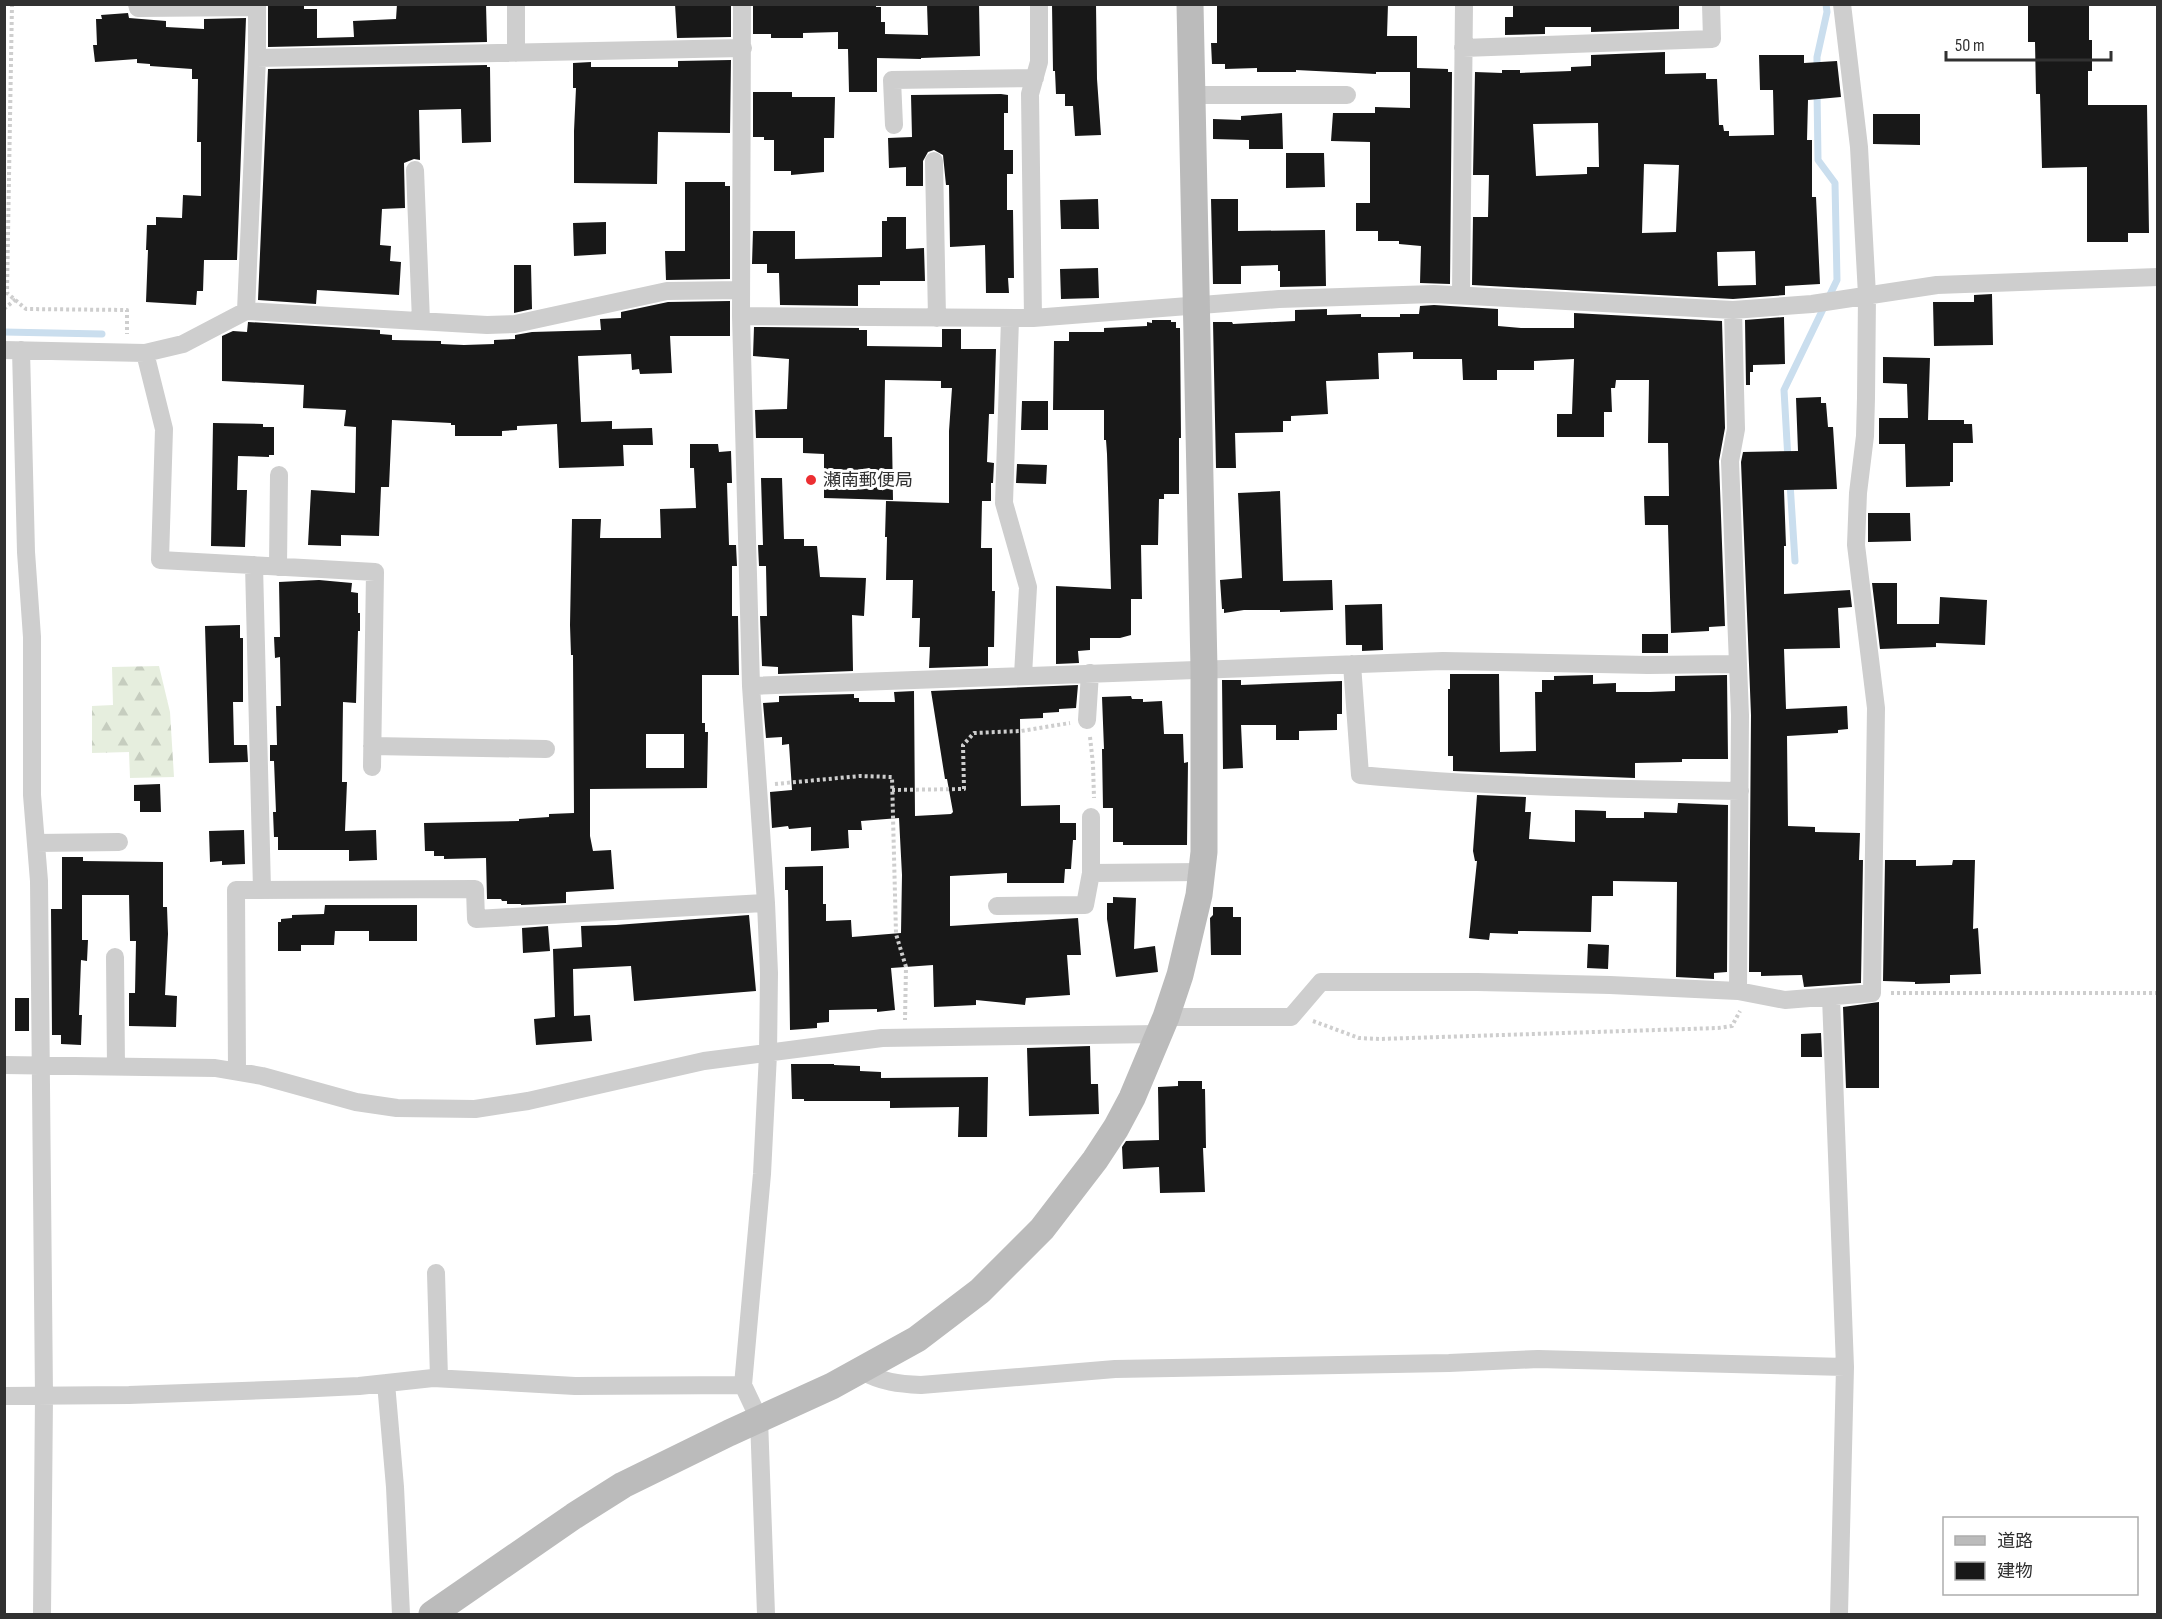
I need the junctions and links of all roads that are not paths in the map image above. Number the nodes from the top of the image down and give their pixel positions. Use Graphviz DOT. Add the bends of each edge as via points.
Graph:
graph roads {
  1 [pos="137,4"];
  2 [pos="516,4"];
  3 [pos="742,4"];
  4 [pos="1039,4"];
  5 [pos="1190,4"];
  6 [pos="1464,4"];
  7 [pos="1711,4"];
  8 [pos="1842,4"];
  9 [pos="257,6"];
  10 [pos="743,48"];
  11 [pos="1463,48"];
  12 [pos="516,53"];
  13 [pos="257,58"];
  14 [pos="1035,78"];
  15 [pos="1192,95"];
  16 [pos="1347,95"];
  17 [pos="894,125"];
  18 [pos="934,161"];
  19 [pos="415,170"];
  20 [pos="2157,277"];
  21 [pos="741,290"];
  22 [pos="1461,294"];
  23 [pos="1867,295"];
  24 [pos="1196,306"];
  25 [pos="1733,310"];
  26 [pos="246,311"];
  27 [pos="741,316"];
  28 [pos="937,318"];
  29 [pos="1033,318"];
  30 [pos="1010,319"];
  31 [pos="421,321"];
  32 [pos="13,350"];
  33 [pos="136,353"];
  34 [pos="279,475"];
  35 [pos="254,565"];
  36 [pos="278,567"];
  37 [pos="1352,664"];
  38 [pos="1738,664"];
  39 [pos="1204,669"];
  40 [pos="1090,673"];
  41 [pos="1023,675"];
  42 [pos="751,686"];
  43 [pos="1088,720"];
  44 [pos="372,746"];
  45 [pos="546,749"];
  46 [pos="372,767"];
  47 [pos="1740,791"];
  48 [pos="1091,817"];
  49 [pos="119,842"];
  50 [pos="36,843"];
  51 [pos="1202,872"];
  52 [pos="1091,873"];
  53 [pos="262,890"];
  54 [pos="766,903"];
  55 [pos="997,906"];
  56 [pos="116,957"];
  57 [pos="1744,992"];
  58 [pos="1832,998"];
  59 [pos="1163,1025"];
  60 [pos="768,1054"];
  61 [pos="4,1065"];
  62 [pos="40,1066"];
  63 [pos="116,1067"];
  64 [pos="237,1071"];
  65 [pos="436,1273"];
  66 [pos="1845,1367"];
  67 [pos="862,1371"];
  68 [pos="439,1378"];
  69 [pos="386,1383"];
  70 [pos="743,1385"];
  71 [pos="4,1396"];
  72 [pos="44,1396"];
  73 [pos="759,1419"];
  74 [pos="42,1614"];
  75 [pos="401,1614"];
  76 [pos="432,1614"];
  77 [pos="766,1614"];
  78 [pos="1839,1614"];
  1 -- 9 [label="street" via="138,8"];
  2 -- 12 [label="street"];
  3 -- 10 [label="street"];
  4 -- 14 [label="street" via="1040,62"];
  5 -- 15 [label="street"];
  6 -- 11 [label="street"];
  7 -- 11 [label="street" via="1712,39"];
  8 -- 23 [label="street" via="1859,147"];
  9 -- 13 [label="street"];
  10 -- 12 [label="street"];
  10 -- 21 [label="street"];
  11 -- 22 [label="street"];
  12 -- 13 [label="street"];
  13 -- 26 [label="street"];
  14 -- 17 [label="street" via="892,80"];
  14 -- 29 [label="street" via="1030,94"];
  15 -- 16 [label="street"];
  15 -- 24 [label="street"];
  18 -- 28 [label="street"];
  19 -- 31 [label="street"];
  20 -- 23 [label="street" via="1936,285"];
  21 -- 27 [label="street"];
  21 -- 31 [label="street" via="667,291 515,324"];
  22 -- 24 [label="street" via="1322,297"];
  22 -- 25 [label="street"];
  23 -- 25 [label="street"];
  23 -- 58 [label="street" via="1865,436 1856,545 1876,708 1872,993"];
  24 -- 29 [label="street"];
  24 -- 39 [label="street"];
  25 -- 38 [label="street" via="1736,429 1730,461"];
  26 -- 31 [label="street"];
  26 -- 33 [label="street" via="183,344"];
  27 -- 28 [label="street"];
  27 -- 42 [label="street"];
  28 -- 30 [label="street"];
  29 -- 30 [label="street"];
  30 -- 41 [label="street" via="1004,503 1028,587"];
  32 -- 33 [label="street"];
  32 -- 50 [label="street" via="32,637 31,755"];
  33 -- 35 [label="street" via="164,429 160,560"];
  34 -- 36 [label="street"];
  35 -- 36 [label="street"];
  35 -- 53 [label="street"];
  36 -- 44 [label="street" via="375,572"];
  37 -- 38 [label="street"];
  37 -- 39 [label="street"];
  37 -- 47 [label="street" via="1360,775 1582,789"];
  38 -- 47 [label="street"];
  39 -- 40 [label="street"];
  39 -- 51 [label="street"];
  40 -- 41 [label="street"];
  40 -- 43 [label="street"];
  41 -- 42 [label="street"];
  42 -- 54 [label="street"];
  44 -- 45 [label="street"];
  44 -- 46 [label="street"];
  47 -- 57 [label="street" via="1738,874"];
  48 -- 52 [label="street"];
  49 -- 50 [label="street"];
  50 -- 62 [label="street"];
  51 -- 52 [label="street"];
  51 -- 59 [label="street" via="1189,942"];
  52 -- 55 [label="street" via="1085,905"];
  53 -- 54 [label="street" via="475,889 476,919"];
  53 -- 64 [label="street" via="236,890"];
  54 -- 60 [label="street"];
  56 -- 63 [label="street"];
  57 -- 58 [label="street" via="1785,1000"];
  57 -- 59 [label="street" via="1488,982 1321,982 1291,1017"];
  58 -- 66 [label="street"];
  59 -- 60 [label="street" via="845,1042"];
  59 -- 67 [label="street" via="1116,1128 1042,1229 980,1291 916,1339"];
  60 -- 64 [label="street" via="704,1061 528,1101 474,1109 397,1108 356,1102"];
  60 -- 70 [label="street" via="762,1174"];
  61 -- 62 [label="street"];
  62 -- 63 [label="street"];
  62 -- 72 [label="street"];
  63 -- 64 [label="street"];
  65 -- 68 [label="street"];
  66 -- 67 [label="street" via="1538,1359 1115,1369 921,1385 877,1380"];
  66 -- 78 [label="street"];
  67 -- 73 [label="street"];
  68 -- 69 [label="street"];
  68 -- 70 [label="street" via="575,1386"];
  69 -- 72 [label="street"];
  69 -- 75 [label="street"];
  70 -- 73 [label="street"];
  71 -- 72 [label="street"];
  72 -- 74 [label="street"];
  73 -- 76 [label="street" via="623,1485"];
  73 -- 77 [label="street"];
}
